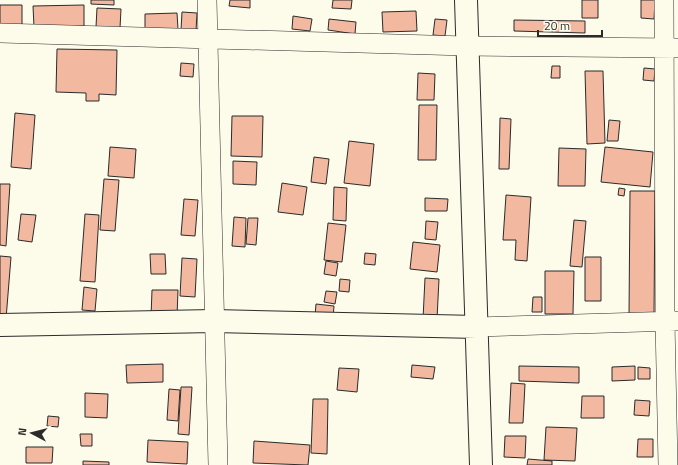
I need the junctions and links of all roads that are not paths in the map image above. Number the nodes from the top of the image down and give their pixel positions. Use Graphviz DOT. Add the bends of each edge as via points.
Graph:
graph roads {
  1 [pos="207,0"];
  2 [pos="466,0"];
  3 [pos="664,0"];
  4 [pos="0,33"];
  5 [pos="207,39"];
  6 [pos="466,46"];
  7 [pos="671,48"];
  8 [pos="214,321"];
  9 [pos="672,321"];
  10 [pos="0,325"];
  11 [pos="477,326"];
  12 [pos="218,465"];
  13 [pos="481,465"];
  14 [pos="668,465"];
  1 -- 5 [label="street"];
  2 -- 6 [label="street"];
  3 -- 7 [label="street"];
  4 -- 5 [label="street"];
  5 -- 6 [label="street"];
  5 -- 8 [label="street"];
  6 -- 7 [label="street"];
  6 -- 11 [label="street"];
  7 -- 9 [label="street"];
  8 -- 10 [label="street"];
  8 -- 11 [label="street"];
  8 -- 12 [label="street"];
  9 -- 11 [label="street"];
  9 -- 14 [label="street"];
  11 -- 13 [label="street"];
}
